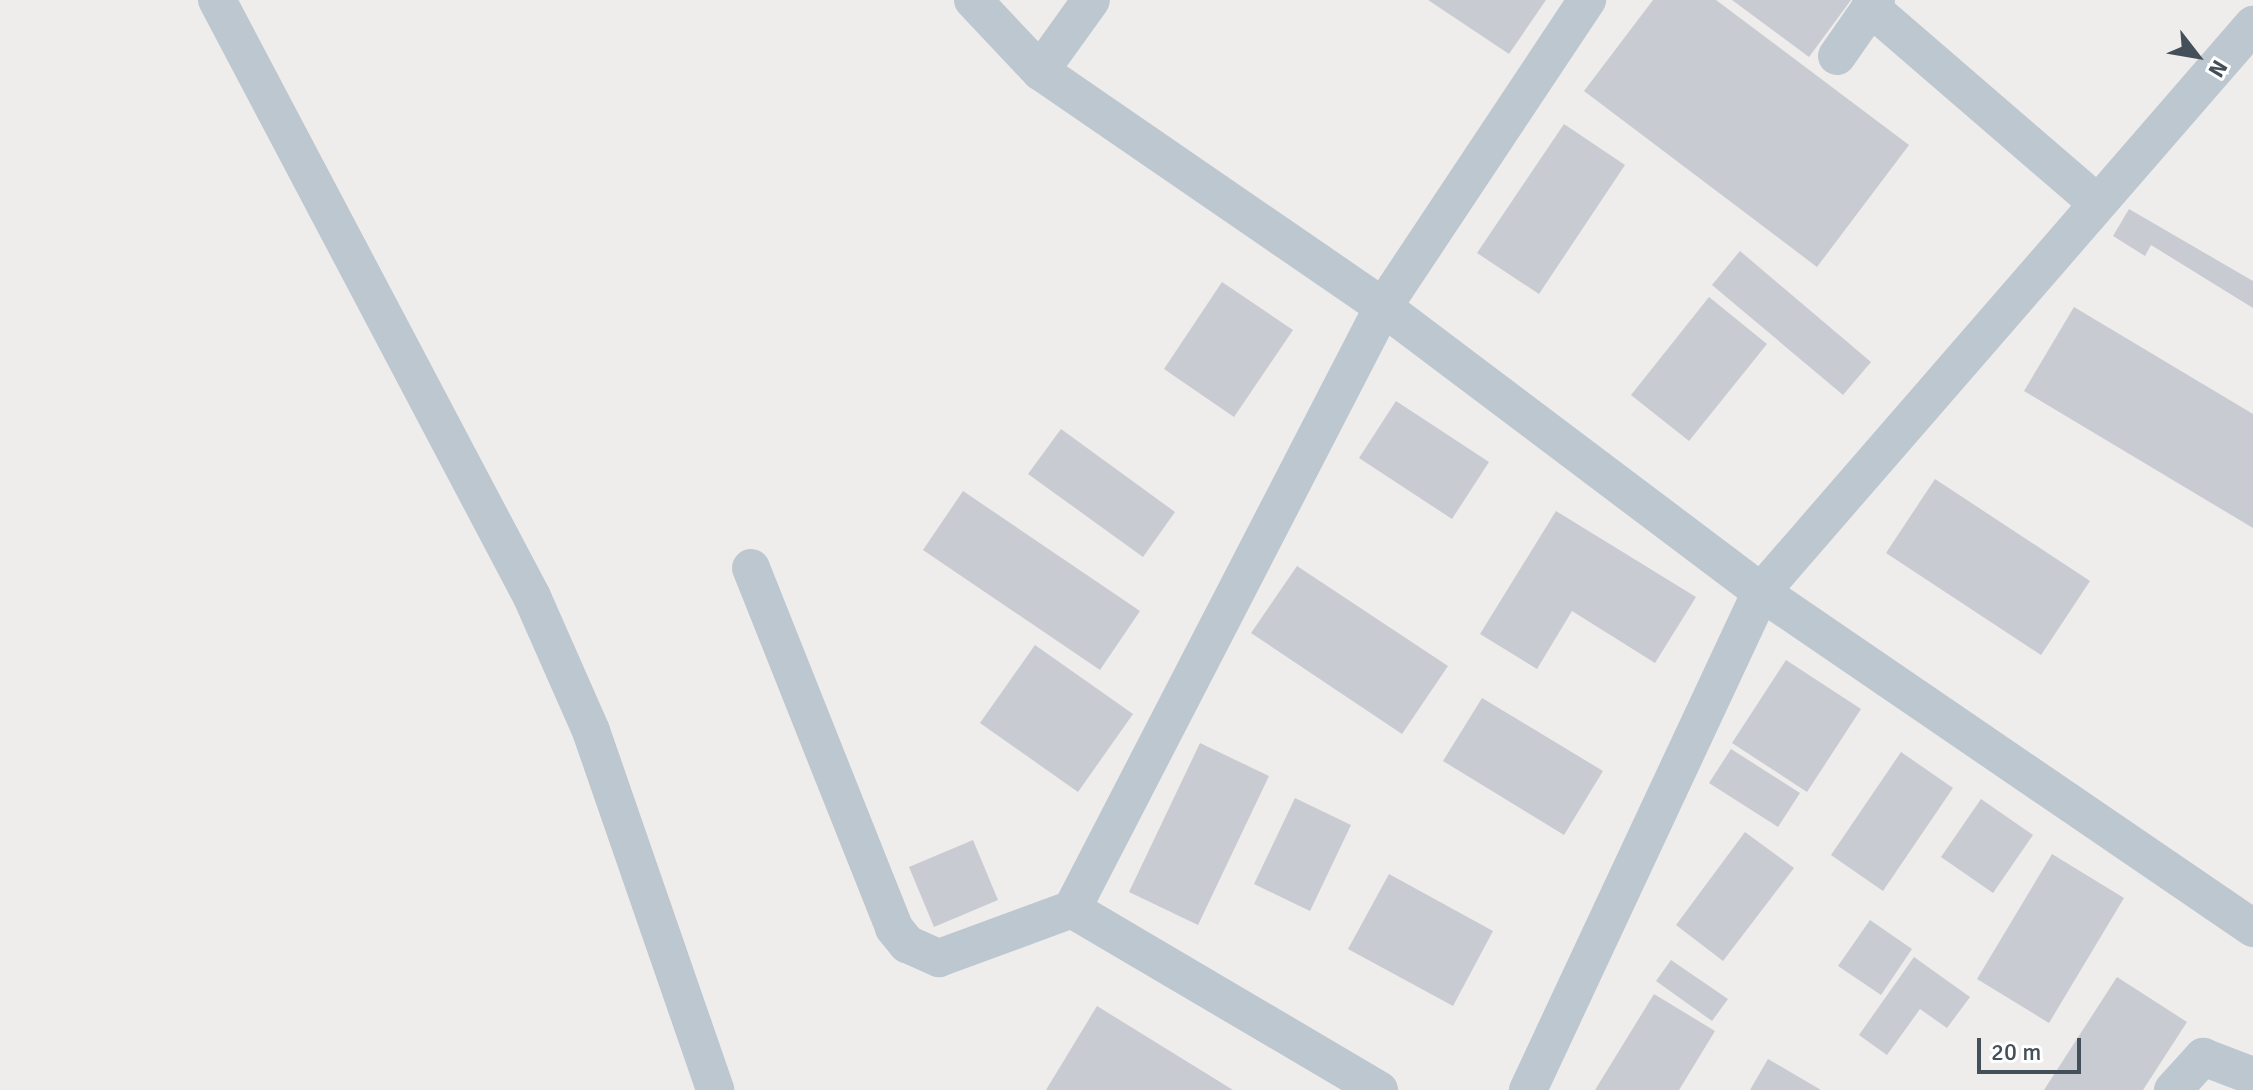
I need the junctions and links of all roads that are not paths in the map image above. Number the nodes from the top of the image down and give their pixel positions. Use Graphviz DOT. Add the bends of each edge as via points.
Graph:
graph roads {
  1 [pos="217,0"];
  2 [pos="973,0"];
  3 [pos="1091,0"];
  4 [pos="1587,0"];
  5 [pos="1873,4"];
  6 [pos="2253,25"];
  7 [pos="1837,56"];
  8 [pos="1040,71"];
  9 [pos="2096,202"];
  10 [pos="1383,307"];
  11 [pos="751,568"];
  12 [pos="1761,592"];
  13 [pos="1072,909"];
  14 [pos="2253,928"];
  15 [pos="2253,1076"];
  16 [pos="715,1090"];
  17 [pos="1379,1090"];
  18 [pos="1528,1090"];
  19 [pos="2173,1090"];
  1 -- 16 [label="street" via="532,597 591,731"];
  2 -- 8 [label="street"];
  3 -- 8 [label="street"];
  4 -- 10 [label="street"];
  5 -- 7 [label="street"];
  5 -- 9 [label="street"];
  6 -- 9 [label="street"];
  8 -- 10 [label="street"];
  9 -- 12 [label="street"];
  10 -- 12 [label="street"];
  10 -- 13 [label="street"];
  11 -- 13 [label="street" via="894,928 907,944 922,955 952,956"];
  12 -- 14 [label="street"];
  12 -- 18 [label="street"];
  13 -- 17 [label="street"];
  15 -- 19 [label="street" via="2203,1057"];
}
